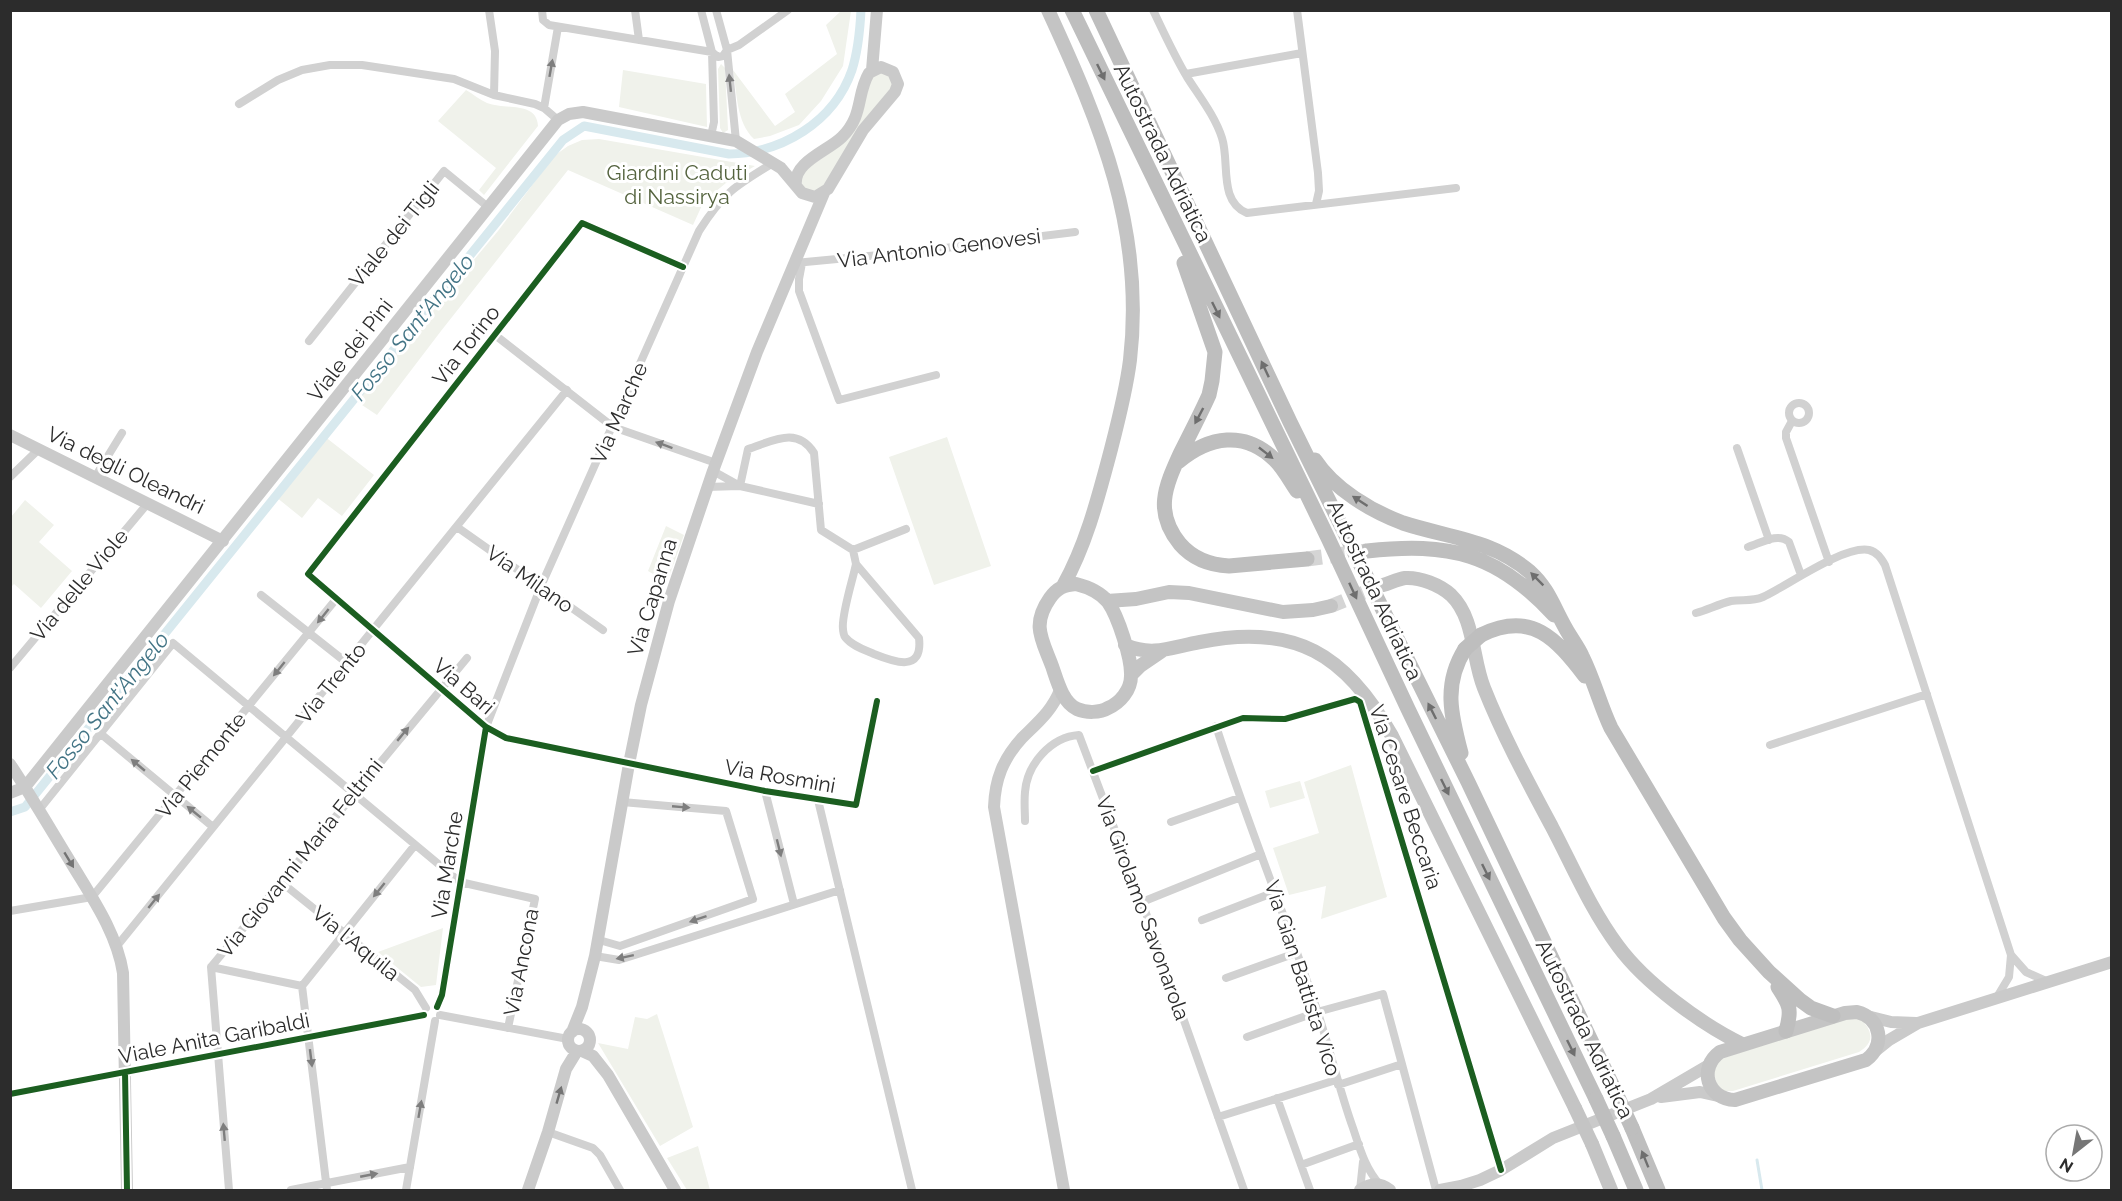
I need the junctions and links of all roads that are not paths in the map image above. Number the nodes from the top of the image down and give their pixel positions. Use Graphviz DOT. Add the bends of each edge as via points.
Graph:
graph roads {
  1 [pos="489,10"];
  2 [pos="542,10"];
  3 [pos="635,10"];
  4 [pos="700,10"];
  5 [pos="716,10"];
  6 [pos="788,10"];
  7 [pos="877,10"];
  8 [pos="1048,10"];
  9 [pos="1072,10"];
  10 [pos="1096,10"];
  11 [pos="1152,10"];
  12 [pos="1297,10"];
  13 [pos="558,27"];
  14 [pos="639,40"];
  15 [pos="875,49"];
  16 [pos="727,50"];
  17 [pos="712,52"];
  18 [pos="1302,53"];
  19 [pos="886,67"];
  20 [pos="872,70"];
  21 [pos="1186,74"];
  22 [pos="494,95"];
  23 [pos="239,104"];
  24 [pos="544,108"];
  25 [pos="558,120"];
  26 [pos="711,136"];
  27 [pos="736,141"];
  28 [pos="777,166"];
  29 [pos="799,168"];
  30 [pos="796,185"];
  31 [pos="1456,188"];
  32 [pos="824,193"];
  33 [pos="806,196"];
  34 [pos="1163,201"];
  35 [pos="1316,204"];
  36 [pos="488,207"];
  37 [pos="815,215"];
  38 [pos="1075,232"];
  39 [pos="799,263"];
  40 [pos="683,267"];
  41 [pos="495,335"];
  42 [pos="309,341"];
  43 [pos="936,375"];
  44 [pos="567,390"];
  45 [pos="1792,421"];
  46 [pos="1290,422"];
  47 [pos="613,427"];
  48 [pos="122,433"];
  49 [pos="10,435"];
  50 [pos="39,448"];
  51 [pos="1737,448"];
  52 [pos="1176,464"];
  53 [pos="714,467"];
  54 [pos="10,477"];
  55 [pos="95,477"];
  56 [pos="740,486"];
  57 [pos="707,487"];
  58 [pos="148,503"];
  59 [pos="819,504"];
  60 [pos="457,527"];
  61 [pos="906,529"];
  62 [pos="1328,538"];
  63 [pos="1769,540"];
  64 [pos="223,541"];
  65 [pos="1748,547"];
  66 [pos="853,550"];
  67 [pos="1367,551"];
  68 [pos="1079,555"];
  69 [pos="1307,559"];
  70 [pos="1829,562"];
  71 [pos="856,564"];
  72 [pos="308,574"];
  73 [pos="1801,575"];
  74 [pos="1383,585"];
  75 [pos="541,586"];
  76 [pos="1063,586"];
  77 [pos="1091,588"];
  78 [pos="261,595"];
  79 [pos="337,598"];
  80 [pos="1136,599"];
  81 [pos="1107,601"];
  82 [pos="1331,606"];
  83 [pos="1696,614"];
  84 [pos="1118,621"];
  85 [pos="1566,629"];
  86 [pos="375,630"];
  87 [pos="603,630"];
  88 [pos="309,633"];
  89 [pos="1125,645"];
  90 [pos="1162,651"];
  91 [pos="467,658"];
  92 [pos="347,663"];
  93 [pos="10,668"];
  94 [pos="1131,675"];
  95 [pos="441,688"];
  96 [pos="1594,688"];
  97 [pos="1060,690"];
  98 [pos="1927,694"];
  99 [pos="877,701"];
  100 [pos="250,706"];
  101 [pos="1076,709"];
  102 [pos="1044,717"];
  103 [pos="1216,726"];
  104 [pos="486,727"];
  105 [pos="101,734"];
  106 [pos="287,736"];
  107 [pos="1770,744"];
  108 [pos="10,764"];
  109 [pos="629,764"];
  110 [pos="1093,771"];
  111 [pos="1468,782"];
  112 [pos="25,787"];
  113 [pos="765,791"];
  114 [pos="10,793"];
  115 [pos="354,793"];
  116 [pos="176,796"];
  117 [pos="1239,798"];
  118 [pos="818,800"];
  119 [pos="622,802"];
  120 [pos="39,810"];
  121 [pos="1025,821"];
  122 [pos="1172,822"];
  123 [pos="213,827"];
  124 [pos="415,845"];
  125 [pos="1262,854"];
  126 [pos="281,882"];
  127 [pos="460,882"];
  128 [pos="840,890"];
  129 [pos="1275,892"];
  130 [pos="92,897"];
  131 [pos="1142,902"];
  132 [pos="794,904"];
  133 [pos="10,911"];
  134 [pos="1202,920"];
  135 [pos="344,933"];
  136 [pos="599,940"];
  137 [pos="117,946"];
  138 [pos="1296,953"];
  139 [pos="2011,955"];
  140 [pos="595,956"];
  141 [pos="2112,962"];
  142 [pos="211,967"];
  143 [pos="1769,972"];
  144 [pos="1226,978"];
  145 [pos="2046,981"];
  146 [pos="302,986"];
  147 [pos="1997,997"];
  148 [pos="425,1012"];
  149 [pos="1317,1012"];
  150 [pos="437,1014"];
  151 [pos="1833,1016"];
  152 [pos="1867,1016"];
  153 [pos="1918,1023"];
  154 [pos="1704,1024"];
  155 [pos="508,1028"];
  156 [pos="1786,1031"];
  157 [pos="579,1035"];
  158 [pos="308,1037"];
  159 [pos="1247,1037"];
  160 [pos="1742,1044"];
  161 [pos="580,1051"];
  162 [pos="1874,1052"];
  163 [pos="218,1055"];
  164 [pos="1712,1060"];
  165 [pos="1402,1064"];
  166 [pos="125,1072"];
  167 [pos="608,1075"];
  168 [pos="1337,1082"];
  169 [pos="10,1094"];
  170 [pos="1718,1096"];
  171 [pos="1277,1098"];
  172 [pos="1651,1099"];
  173 [pos="1218,1117"];
  174 [pos="548,1132"];
  175 [pos="1359,1144"];
  176 [pos="1364,1158"];
  177 [pos="1301,1165"];
  178 [pos="410,1167"];
  179 [pos="1501,1170"];
  180 [pos="326,1187"];
  181 [pos="1385,1188"];
  182 [pos="1360,1190"];
  183 [pos="127,1191"];
  184 [pos="229,1191"];
  185 [pos="291,1191"];
  186 [pos="406,1191"];
  187 [pos="528,1191"];
  188 [pos="621,1191"];
  189 [pos="675,1191"];
  190 [pos="912,1191"];
  191 [pos="1064,1191"];
  192 [pos="1244,1191"];
  193 [pos="1310,1191"];
  194 [pos="1438,1191"];
  195 [pos="1611,1191"];
  196 [pos="1635,1191"];
  197 [pos="1658,1191"];
  1 -- 22 [label="street" via="495,51"];
  2 -- 13 [label="street" via="543,20"];
  3 -- 14 [label="street"];
  4 -- 17 [label="street"];
  5 -- 16 [label="street"];
  6 -- 16 [label="street"];
  7 -- 15 [label="main road"];
  8 -- 68 [label="main road" via="1081,80 1108,152 1130,254 1130,359 1105,471"];
  9 -- 34 [label="highway, Autostrada Adriatica, one-way"];
  46 -- 10 [label="highway, Autostrada Adriatica, one-way"];
  11 -- 21 [label="street"];
  12 -- 18 [label="street"];
  13 -- 14 [label="street"];
  24 -- 13 [label="street, one-way"];
  14 -- 17 [label="street"];
  15 -- 19 [label="main road"];
  15 -- 20 [label="main road"];
  16 -- 17 [label="street" via="716,46"];
  27 -- 16 [label="street, one-way"];
  17 -- 26 [label="street"];
  18 -- 21 [label="street"];
  18 -- 35 [label="street" via="1318,173"];
  19 -- 20 [label="main road"];
  19 -- 32 [label="main road, Via Capanna" via="897,79 895,92 863,130"];
  20 -- 29 [label="main road" via="866,77 853,123 839,140"];
  21 -- 35 [label="street" via="1220,133 1227,186 1239,210 1247,213"];
  22 -- 23 [label="street" via="454,79 362,65 330,65 278,80"];
  22 -- 24 [label="street"];
  24 -- 25 [label="street"];
  25 -- 26 [label="main road" via="583,112"];
  25 -- 36 [label="main road, Viale dei Pini"];
  26 -- 27 [label="main road"];
  27 -- 28 [label="main road"];
  28 -- 29 [label="main road"];
  28 -- 30 [label="main road"];
  28 -- 40 [label="street, Via Marche" via="734,186 722,197 699,231"];
  29 -- 30 [label="main road"];
  30 -- 33 [label="main road"];
  31 -- 35 [label="street"];
  32 -- 33 [label="main road"];
  32 -- 37 [label="main road, Via Capanna"];
  33 -- 37 [label="main road"];
  34 -- 52 [label="highway, one-way" via="1215,352 1209,395"];
  34 -- 62 [label="highway, Autostrada Adriatica, one-way"];
  36 -- 42 [label="street, Viale dei Tigli" via="444,171"];
  36 -- 64 [label="main road, Viale dei Pini"];
  37 -- 39 [label="main road, Via Capanna"];
  38 -- 39 [label="street, Via Antonio Genovesi"];
  39 -- 43 [label="street" via="799,291 839,400"];
  39 -- 53 [label="main road, Via Capanna" via="757,352"];
  40 -- 41 [label="street, Via Torino" via="582,223"];
  40 -- 47 [label="street, Via Marche"];
  41 -- 44 [label="street"];
  41 -- 72 [label="street, Via Torino"];
  44 -- 47 [label="street"];
  44 -- 60 [label="street, Via Trento"];
  45 -- 70 [label="street" via="1785,438"];
  85 -- 46 [label="highway, one-way" via="1546,589 1531,573 1488,546 1404,523 1362,503 1318,465"];
  111 -- 46 [label="highway, Autostrada Adriatica, one-way"];
  53 -- 47 [label="street, one-way"];
  47 -- 75 [label="street, Via Marche"];
  48 -- 55 [label="street"];
  49 -- 50 [label="main road, Via degli Oleandri"];
  50 -- 54 [label="street"];
  50 -- 55 [label="main road, Via degli Oleandri"];
  51 -- 63 [label="street"];
  52 -- 62 [label="highway, one-way" via="1215,441 1253,444 1277,462"];
  52 -- 69 [label="highway" via="1168,477 1163,505 1168,527 1194,557 1229,566"];
  53 -- 56 [label="street"];
  53 -- 57 [label="main road, Via Capanna"];
  55 -- 58 [label="main road, Via degli Oleandri"];
  56 -- 57 [label="street"];
  56 -- 59 [label="street"];
  56 -- 59 [label="street" via="748,449 785,437 798,438 808,443 814,453"];
  57 -- 109 [label="main road, Via Capanna" via="663,622"];
  58 -- 64 [label="main road, Via degli Oleandri"];
  58 -- 93 [label="street, Via delle Viole"];
  59 -- 66 [label="street" via="821,530"];
  60 -- 75 [label="street, Via Milano"];
  60 -- 86 [label="street, Via Trento"];
  61 -- 66 [label="street"];
  62 -- 196 [label="highway, Autostrada Adriatica, one-way, bridge" via="1596,1099"];
  63 -- 65 [label="street"];
  63 -- 73 [label="street" via="1787,539"];
  64 -- 112 [label="main road, Viale dei Pini"];
  66 -- 71 [label="street"];
  67 -- 85 [label="highway" via="1431,548 1485,562 1522,584"];
  68 -- 76 [label="main road"];
  68 -- 77 [label="main road"];
  70 -- 73 [label="street"];
  70 -- 98 [label="street" via="1859,550 1875,552 1881,558"];
  71 -- 71 [label="street" via="919,638 916,657 906,663 894,663 844,637 842,626"];
  72 -- 79 [label="street, Via Bari"];
  73 -- 83 [label="street" via="1762,598 1733,601"];
  74 -- 154 [label="main road" via="1405,578 1422,580 1451,595 1468,625 1483,686 1495,714 1599,917 1619,948 1643,974"];
  75 -- 87 [label="street, Via Milano"];
  75 -- 104 [label="street, Via Marche"];
  76 -- 77 [label="main road"];
  76 -- 97 [label="main road" via="1040,611 1039,630"];
  77 -- 81 [label="main road"];
  78 -- 88 [label="street"];
  79 -- 86 [label="street, Via Bari"];
  79 -- 88 [label="street, Via Piemonte, one-way"];
  80 -- 81 [label="main road"];
  80 -- 82 [label="main road" via="1169,592 1283,612"];
  80 -- 84 [label="main road"];
  81 -- 84 [label="main road"];
  84 -- 89 [label="main road"];
  85 -- 96 [label="highway" via="1582,655"];
  86 -- 92 [label="street, Via Trento"];
  86 -- 95 [label="street, Via Bari"];
  88 -- 92 [label="street"];
  88 -- 100 [label="street, Via Piemonte, one-way"];
  89 -- 90 [label="main road"];
  89 -- 94 [label="main road"];
  90 -- 94 [label="main road"];
  90 -- 195 [label="main road, bridge" via="1236,636 1276,637 1305,646 1334,662 1356,682 1392,736 1575,1108"];
  91 -- 95 [label="street, Via Giovanni Maria Feltrini"];
  92 -- 106 [label="street, Via Trento"];
  94 -- 101 [label="main road" via="1128,689 1106,710"];
  95 -- 104 [label="street, Via Bari"];
  115 -- 95 [label="street, Via Giovanni Maria Feltrini, one-way"];
  96 -- 111 [label="highway, bridge" via="1563,649 1545,634 1515,627 1481,635 1455,664 1450,685 1450,708"];
  96 -- 143 [label="highway" via="1611,728 1724,918"];
  97 -- 101 [label="main road"];
  97 -- 102 [label="main road"];
  98 -- 107 [label="street"];
  98 -- 139 [label="street"];
  99 -- 118 [label="street, Via Rosmini" via="855,805"];
  100 -- 105 [label="street" via="173,643"];
  100 -- 106 [label="street"];
  100 -- 116 [label="street, Via Piemonte"];
  101 -- 102 [label="main road"];
  102 -- 191 [label="main road" via="1001,767 994,807"];
  103 -- 110 [label="street, Via Cesare Beccaria"];
  103 -- 117 [label="street, Via Gian Battista Vico"];
  103 -- 179 [label="street, Via Cesare Beccaria" via="1243,718 1285,719 1355,699 1360,702"];
  104 -- 109 [label="street, Via Bari" via="506,738"];
  104 -- 127 [label="street, Via Marche"];
  116 -- 105 [label="street, one-way"];
  105 -- 120 [label="street"];
  106 -- 115 [label="street"];
  106 -- 123 [label="street, Via Trento"];
  108 -- 112 [label="main road"];
  109 -- 113 [label="street, Via Rosmini"];
  109 -- 119 [label="main road, Via Capanna"];
  110 -- 121 [label="street, Via Girolamo Savonarola" via="1079,735 1067,736 1049,746 1032,769 1025,790"];
  110 -- 131 [label="street, Via Girolamo Savonarola"];
  197 -- 111 [label="highway, Autostrada Adriatica, one-way, bridge" via="1615,1091"];
  112 -- 114 [label="main road"];
  112 -- 120 [label="main road"];
  113 -- 118 [label="street, Via Rosmini"];
  113 -- 132 [label="street, Via Rosmini, one-way"];
  115 -- 124 [label="street"];
  115 -- 126 [label="street, Via Giovanni Maria Feltrini"];
  123 -- 116 [label="street, one-way"];
  116 -- 130 [label="street, Via Piemonte"];
  117 -- 122 [label="street"];
  117 -- 125 [label="street, Via Gian Battista Vico"];
  118 -- 128 [label="street, Via Rosmini"];
  119 -- 136 [label="main road, Via Capanna"];
  119 -- 136 [label="street, one-way" via="726,811 753,899 620,946"];
  120 -- 130 [label="main road, one-way"];
  137 -- 123 [label="street, Via Trento, one-way"];
  124 -- 127 [label="street"];
  124 -- 135 [label="street, one-way"];
  125 -- 129 [label="street, Via Gian Battista Vico"];
  125 -- 131 [label="street"];
  126 -- 135 [label="street, Via l'Aquila"];
  126 -- 142 [label="street, Via Giovanni Maria Feltrini"];
  127 -- 150 [label="street, Via Marche"];
  127 -- 155 [label="street, Via Ancona" via="535,899"];
  128 -- 132 [label="street"];
  128 -- 190 [label="street, Via Rosmini"];
  129 -- 134 [label="street"];
  129 -- 138 [label="street, Via Gian Battista Vico"];
  130 -- 133 [label="street"];
  130 -- 137 [label="main road"];
  131 -- 173 [label="street, Via Girolamo Savonarola"];
  132 -- 140 [label="street, one-way" via="619,960"];
  135 -- 146 [label="street"];
  135 -- 148 [label="street, Via l'Aquila" via="415,990"];
  136 -- 140 [label="main road, Via Capanna"];
  137 -- 166 [label="main road" via="123,973"];
  138 -- 144 [label="street"];
  138 -- 149 [label="street, Via Gian Battista Vico"];
  139 -- 145 [label="street" via="2026,972"];
  139 -- 147 [label="street" via="2008,977"];
  140 -- 157 [label="main road, Via Capanna"];
  141 -- 145 [label="main road"];
  142 -- 146 [label="street"];
  142 -- 163 [label="street, Via Giovanni Maria Feltrini"];
  143 -- 151 [label="highway" via="1811,1008"];
  143 -- 156 [label="highway" via="1789,1003 1791,1015"];
  145 -- 147 [label="main road"];
  146 -- 158 [label="street"];
  147 -- 153 [label="main road"];
  148 -- 150 [label="street, Viale Anita Garibaldi" via="430,1006"];
  148 -- 150 [label="street" via="428,1020"];
  148 -- 158 [label="street, Viale Anita Garibaldi"];
  149 -- 159 [label="street"];
  149 -- 165 [label="street" via="1383,994"];
  149 -- 168 [label="street, Via Gian Battista Vico"];
  150 -- 155 [label="street"];
  178 -- 150 [label="street, Via Marche, one-way"];
  151 -- 152 [label="main road" via="1851,1012"];
  151 -- 156 [label="main road"];
  152 -- 153 [label="main road"];
  152 -- 162 [label="main road" via="1878,1030"];
  153 -- 162 [label="main road"];
  154 -- 160 [label="main road"];
  154 -- 164 [label="main road" via="1712,1038"];
  155 -- 157 [label="street"];
  156 -- 160 [label="main road"];
  157 -- 161 [label="main road" via="587,1047"];
  157 -- 161 [label="main road" via="572,1048"];
  157 -- 167 [label="main road" via="602,1059"];
  158 -- 163 [label="street, Viale Anita Garibaldi"];
  158 -- 180 [label="street, one-way"];
  160 -- 164 [label="main road" via="1725,1049"];
  161 -- 167 [label="main road" via="593,1056"];
  174 -- 161 [label="main road, one-way" via="566,1069"];
  162 -- 170 [label="main road" via="1860,1062 1741,1099"];
  163 -- 166 [label="street, Viale Anita Garibaldi"];
  184 -- 163 [label="street, Via Giovanni Maria Feltrini, one-way"];
  164 -- 170 [label="main road" via="1708,1082"];
  164 -- 172 [label="main road"];
  165 -- 168 [label="street"];
  165 -- 194 [label="street"];
  166 -- 169 [label="street, Viale Anita Garibaldi"];
  166 -- 183 [label="main road"];
  167 -- 189 [label="main road"];
  168 -- 171 [label="street"];
  168 -- 175 [label="street, Via Gian Battista Vico"];
  170 -- 172 [label="main road" via="1700,1092"];
  171 -- 173 [label="street"];
  171 -- 177 [label="street"];
  172 -- 179 [label="main road" via="1553,1138"];
  173 -- 192 [label="street, Via Girolamo Savonarola"];
  174 -- 187 [label="main road"];
  174 -- 188 [label="street" via="593,1148"];
  175 -- 176 [label="street, Via Gian Battista Vico"];
  175 -- 177 [label="street"];
  176 -- 181 [label="street, Via Gian Battista Vico" via="1370,1173"];
  176 -- 182 [label="street, Via Gian Battista Vico"];
  177 -- 193 [label="street"];
  180 -- 178 [label="street, one-way"];
  178 -- 186 [label="street, Via Marche"];
  179 -- 194 [label="main road"];
  180 -- 185 [label="street"];
  181 -- 182 [label="main road" via="1370,1185"];
}
